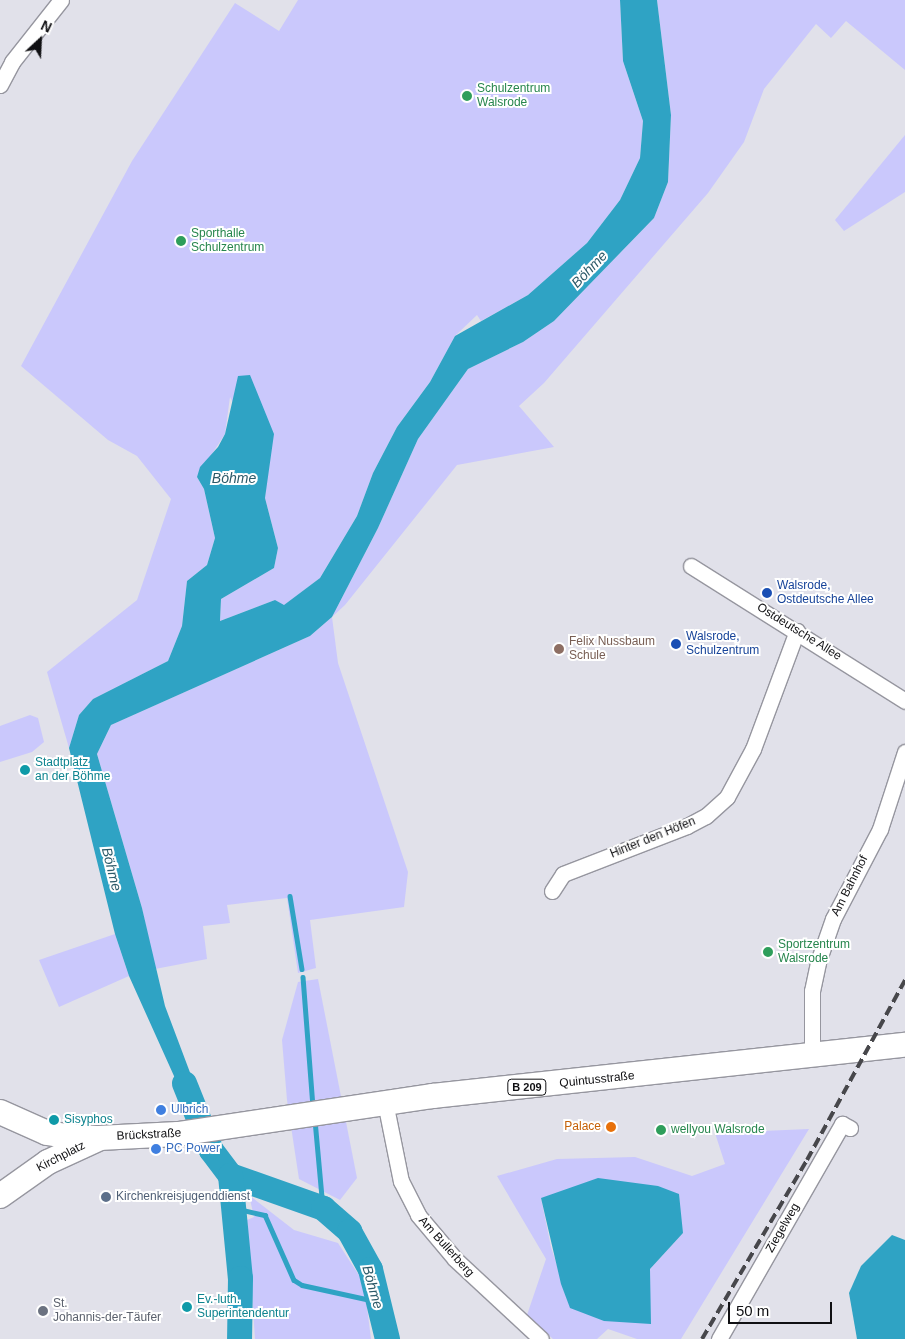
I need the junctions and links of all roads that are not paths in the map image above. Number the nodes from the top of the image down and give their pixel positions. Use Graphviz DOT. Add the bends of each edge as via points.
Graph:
graph roads {
  1 [pos="61,0"];
  2 [pos="0,85"];
  3 [pos="691,566"];
  4 [pos="797,630"];
  5 [pos="905,702"];
  6 [pos="905,752"];
  7 [pos="552,891"];
  8 [pos="905,1045"];
  9 [pos="812,1055"];
  10 [pos="385,1102"];
  11 [pos="0,1112"];
  12 [pos="225,1127"];
  13 [pos="850,1128"];
  14 [pos="57,1134"];
  15 [pos="99,1138"];
  16 [pos="48,1162"];
  17 [pos="0,1196"];
  18 [pos="541,1339"];
  19 [pos="719,1339"];
  1 -- 2 [label="street" via="12,62"];
  3 -- 4 [label="street, Ostdeutsche Allee"];
  4 -- 5 [label="street, Ostdeutsche Allee"];
  4 -- 7 [label="street, Hinter den Höfen" via="753,749 727,797 706,816 687,826 563,874"];
  6 -- 9 [label="street, Am Bahnhof" via="880,830 833,919 818,962 812,991"];
  8 -- 9 [label="main road, Quintusstraße / B 209"];
  9 -- 10 [label="main road, Quintusstraße / B 209"];
  10 -- 12 [label="main road, Quintusstraße / B 209"];
  10 -- 18 [label="street, Am Bullerberg" via="402,1181 418,1215 455,1259"];
  11 -- 14 [label="main road, B 209"];
  12 -- 15 [label="main road, Brückstraße / B 209"];
  13 -- 19 [label="street, Ziegelweg" via="842,1124"];
  14 -- 15 [label="main road, Brückstraße / B 209"];
  14 -- 16 [label="main road"];
  15 -- 16 [label="main road, Kirchplatz / B 209"];
  16 -- 17 [label="main road, Kirchplatz / B 209"];
}
